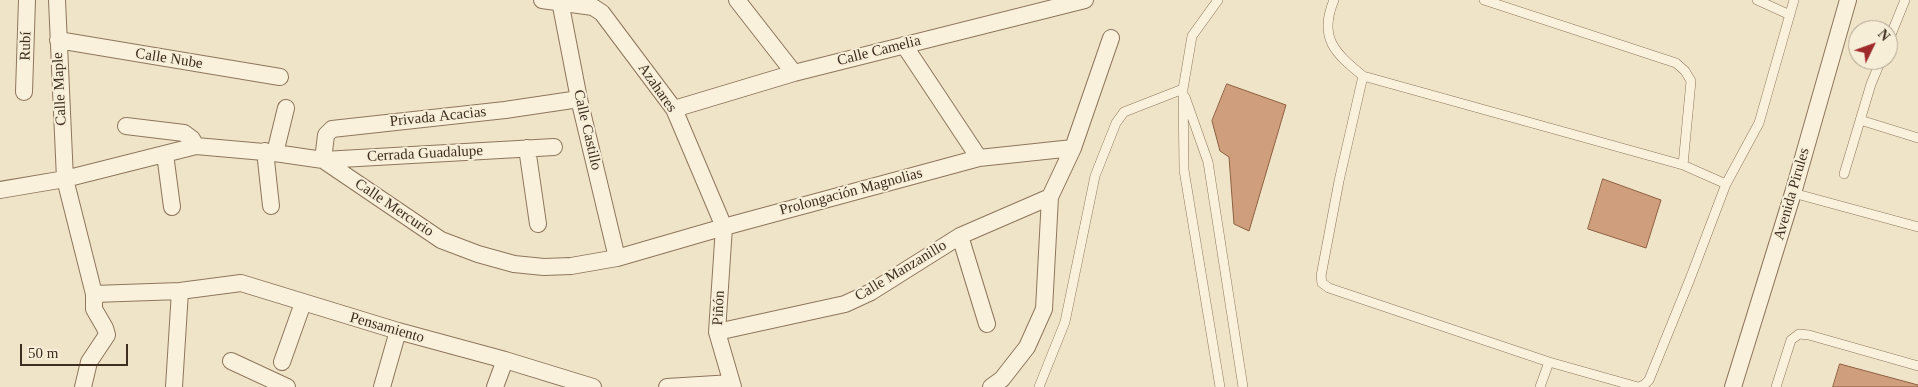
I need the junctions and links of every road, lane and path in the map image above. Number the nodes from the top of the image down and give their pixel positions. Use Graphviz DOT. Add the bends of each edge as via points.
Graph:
graph roads {
  1 [pos="27,0"];
  2 [pos="57,0"];
  3 [pos="542,0"];
  4 [pos="737,0"];
  5 [pos="1085,0"];
  6 [pos="1218,0"];
  7 [pos="1334,0"];
  8 [pos="1484,0"];
  9 [pos="1757,0"];
  10 [pos="1794,0"];
  11 [pos="1848,0"];
  12 [pos="1905,0"];
  13 [pos="560,1"];
  14 [pos="1790,15"];
  15 [pos="1897,20"];
  16 [pos="1111,38"];
  17 [pos="58,40"];
  18 [pos="904,45"];
  19 [pos="1876,70"];
  20 [pos="794,73"];
  21 [pos="1364,76"];
  22 [pos="280,78"];
  23 [pos="1183,89"];
  24 [pos="24,92"];
  25 [pos="579,100"];
  26 [pos="286,108"];
  27 [pos="674,109"];
  28 [pos="1860,120"];
  29 [pos="126,126"];
  30 [pos="1918,138"];
  31 [pos="196,146"];
  32 [pos="554,147"];
  33 [pos="527,148"];
  34 [pos="1073,148"];
  35 [pos="270,152"];
  36 [pos="165,154"];
  37 [pos="979,158"];
  38 [pos="323,160"];
  39 [pos="1683,165"];
  40 [pos="1844,174"];
  41 [pos="65,179"];
  42 [pos="1726,184"];
  43 [pos="0,190"];
  44 [pos="1793,193"];
  45 [pos="1050,197"];
  46 [pos="271,206"];
  47 [pos="172,207"];
  48 [pos="538,224"];
  49 [pos="724,227"];
  50 [pos="1918,227"];
  51 [pos="960,236"];
  52 [pos="617,258"];
  53 [pos="180,291"];
  54 [pos="94,294"];
  55 [pos="303,303"];
  56 [pos="987,324"];
  57 [pos="398,331"];
  58 [pos="717,332"];
  59 [pos="505,360"];
  60 [pos="230,361"];
  61 [pos="282,362"];
  62 [pos="1549,362"];
  63 [pos="1918,366"];
  64 [pos="732,385"];
  65 [pos="83,387"];
  66 [pos="174,387"];
  67 [pos="287,387"];
  68 [pos="382,387"];
  69 [pos="495,387"];
  70 [pos="593,387"];
  71 [pos="667,387"];
  72 [pos="991,387"];
  73 [pos="1039,387"];
  74 [pos="1220,387"];
  75 [pos="1243,387"];
  76 [pos="1540,387"];
  77 [pos="1638,387"];
  78 [pos="1734,387"];
  79 [pos="1776,387"];
  1 -- 24 [label="street, Rubí"];
  2 -- 17 [label="street, Calle Maple"];
  3 -- 13 [label="street, Azahares"];
  4 -- 20 [label="street"];
  5 -- 18 [label="street, Calle Camelia"];
  6 -- 23 [label="lane" via="1192,36"];
  7 -- 21 [label="lane" via="1328,14 1328,37 1340,58"];
  8 -- 39 [label="lane" via="1676,63 1691,81"];
  9 -- 14 [label="lane"];
  10 -- 14 [label="lane"];
  11 -- 44 [label="street, Avenida Pirules"];
  12 -- 15 [label="lane"];
  13 -- 25 [label="street, Calle Castillo"];
  13 -- 27 [label="street, Azahares" via="593,7 602,14"];
  14 -- 42 [label="lane" via="1759,123"];
  16 -- 34 [label="street"];
  17 -- 22 [label="street, Calle Nube"];
  17 -- 41 [label="street, Calle Maple"];
  18 -- 20 [label="street, Calle Camelia"];
  18 -- 37 [label="street"];
  19 -- 28 [label="lane"];
  20 -- 27 [label="street, Calle Camelia"];
  21 -- 39 [label="lane"];
  21 -- 62 [label="lane" via="1337,191 1322,283"];
  23 -- 73 [label="lane" via="1124,112 1116,123 1095,176 1065,322"];
  23 -- 74 [label="lane" via="1184,170"];
  23 -- 75 [label="lane" via="1208,162"];
  25 -- 38 [label="street, Privada Acacias" via="332,129 326,135"];
  25 -- 52 [label="street, Calle Castillo"];
  26 -- 35 [label="street"];
  27 -- 49 [label="street, Azahares"];
  28 -- 30 [label="lane"];
  28 -- 40 [label="lane"];
  29 -- 31 [label="street" via="184,133"];
  31 -- 35 [label="street, Calle Mercurio"];
  31 -- 36 [label="street, Calle Mercurio"];
  32 -- 33 [label="street, Cerrada Guadalupe"];
  33 -- 38 [label="street, Cerrada Guadalupe"];
  33 -- 48 [label="street"];
  34 -- 37 [label="street, Prolongación Magnolias"];
  34 -- 45 [label="street"];
  35 -- 38 [label="street, Calle Mercurio"];
  35 -- 46 [label="street"];
  36 -- 41 [label="street, Calle Mercurio"];
  36 -- 47 [label="street"];
  37 -- 49 [label="street, Prolongación Magnolias"];
  38 -- 52 [label="street, Calle Mercurio" via="441,240 478,254 544,268"];
  39 -- 42 [label="lane"];
  41 -- 43 [label="street, Calle Mercurio"];
  41 -- 54 [label="street, Calle Maple"];
  42 -- 77 [label="lane" via="1649,380"];
  44 -- 50 [label="lane"];
  44 -- 78 [label="street, Avenida Pirules"];
  45 -- 51 [label="street, Calle Manzanillo"];
  45 -- 72 [label="street" via="1044,309 1027,347 1002,379"];
  49 -- 52 [label="street, Calle Mercurio"];
  49 -- 58 [label="street, Piñón"];
  51 -- 56 [label="street"];
  51 -- 58 [label="street, Calle Manzanillo" via="871,292 845,304"];
  53 -- 54 [label="street, Pensamiento"];
  53 -- 55 [label="street, Pensamiento" via="242,284"];
  53 -- 66 [label="street"];
  54 -- 65 [label="street, Calle Maple" via="94,309 107,335 88,362"];
  55 -- 57 [label="street, Pensamiento"];
  55 -- 61 [label="street"];
  57 -- 59 [label="street, Pensamiento"];
  57 -- 68 [label="street"];
  58 -- 64 [label="street, Piñón"];
  59 -- 69 [label="street"];
  59 -- 70 [label="street, Pensamiento"];
  60 -- 67 [label="street"];
  62 -- 76 [label="lane"];
  62 -- 77 [label="lane"];
  63 -- 79 [label="lane" via="1799,334 1791,340"];
  64 -- 71 [label="street"];
}
